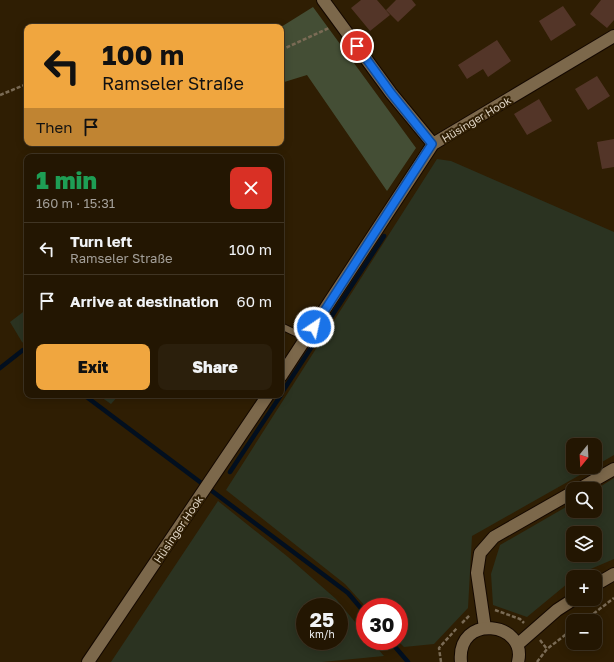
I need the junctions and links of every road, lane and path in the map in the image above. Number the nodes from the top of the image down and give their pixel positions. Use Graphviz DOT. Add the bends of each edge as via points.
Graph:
graph roads {
  1 [pos="323,0"];
  2 [pos="340,23"];
  3 [pos="614,36"];
  4 [pos="284,49"];
  5 [pos="24,85"];
  6 [pos="0,94"];
  7 [pos="432,144"];
  8 [pos="284,327"];
  9 [pos="306,338"];
  10 [pos="284,371"];
  11 [pos="266,398"];
  12 [pos="614,469"];
  13 [pos="591,482"];
  14 [pos="566,496"];
  15 [pos="614,574"];
  16 [pos="602,581"];
  17 [pos="614,598"];
  18 [pos="566,604"];
  19 [pos="593,614"];
  20 [pos="485,628"];
  21 [pos="566,634"];
  22 [pos="517,645"];
  23 [pos="88,662"];
  24 [pos="459,662"];
  25 [pos="518,662"];
  26 [pos="537,662"];
  1 -- 2 [label="street"];
  2 -- 4 [label="path"];
  2 -- 7 [label="street"];
  3 -- 7 [label="street, Hüsinger Hook"];
  5 -- 6 [label="path"];
  7 -- 9 [label="street, Hüsinger Hook"];
  8 -- 9 [label="lane"];
  9 -- 10 [label="street, Hüsinger Hook"];
  11 -- 23 [label="street, Hüsinger Hook"];
  12 -- 13 [label="street"];
  14 -- 20 [label="street" via="494,537 480,553 477,573"];
  15 -- 16 [label="street"];
  17 -- 19 [label="path"];
  18 -- 22 [label="street"];
  20 -- 22 [label="street" via="498,628 509,634"];
  20 -- 24 [label="street" via="474,631 466,639"];
  21 -- 26 [label="path" via="547,649"];
  22 -- 25 [label="street"];
}
